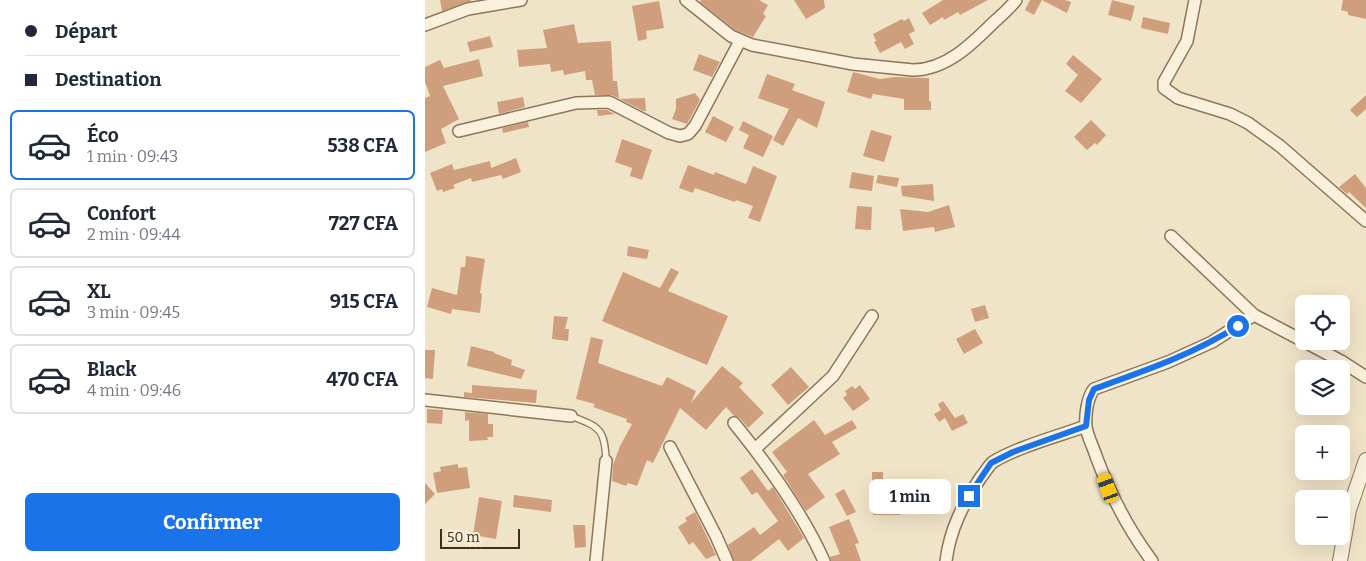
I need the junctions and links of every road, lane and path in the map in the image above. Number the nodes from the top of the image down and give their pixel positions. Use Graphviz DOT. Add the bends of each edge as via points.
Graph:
graph roads {
  1 [pos="521,0"];
  2 [pos="686,0"];
  3 [pos="1016,0"];
  4 [pos="1195,0"];
  5 [pos="425,25"];
  6 [pos="740,40"];
  7 [pos="459,131"];
  8 [pos="1366,221"];
  9 [pos="1171,236"];
  10 [pos="872,316"];
  11 [pos="1254,316"];
  12 [pos="1366,377"];
  13 [pos="425,400"];
  14 [pos="571,416"];
  15 [pos="734,424"];
  16 [pos="1086,426"];
  17 [pos="670,447"];
  18 [pos="755,449"];
  19 [pos="1366,460"];
  20 [pos="606,461"];
  21 [pos="596,561"];
  22 [pos="727,561"];
  23 [pos="824,561"];
  24 [pos="946,561"];
  25 [pos="1152,561"];
  26 [pos="1340,561"];
  1 -- 5 [label="street" via="468,9"];
  2 -- 6 [label="street"];
  3 -- 6 [label="street" via="965,50 923,70 853,64"];
  4 -- 8 [label="street" via="1187,40 1164,82 1164,88 1178,98 1248,123 1280,146"];
  6 -- 7 [label="street" via="689,134 669,133 609,102 576,102"];
  9 -- 11 [label="street"];
  10 -- 18 [label="street" via="833,376"];
  11 -- 12 [label="street"];
  11 -- 16 [label="street" via="1212,342 1094,389 1089,400"];
  13 -- 14 [label="street"];
  14 -- 20 [label="lane" via="601,432"];
  15 -- 18 [label="street"];
  16 -- 24 [label="street" via="991,463 954,524"];
  16 -- 25 [label="street" via="1108,488 1136,540"];
  17 -- 22 [label="street"];
  18 -- 23 [label="street" via="809,530"];
  19 -- 26 [label="street" via="1349,510"];
  20 -- 21 [label="street"];
}
